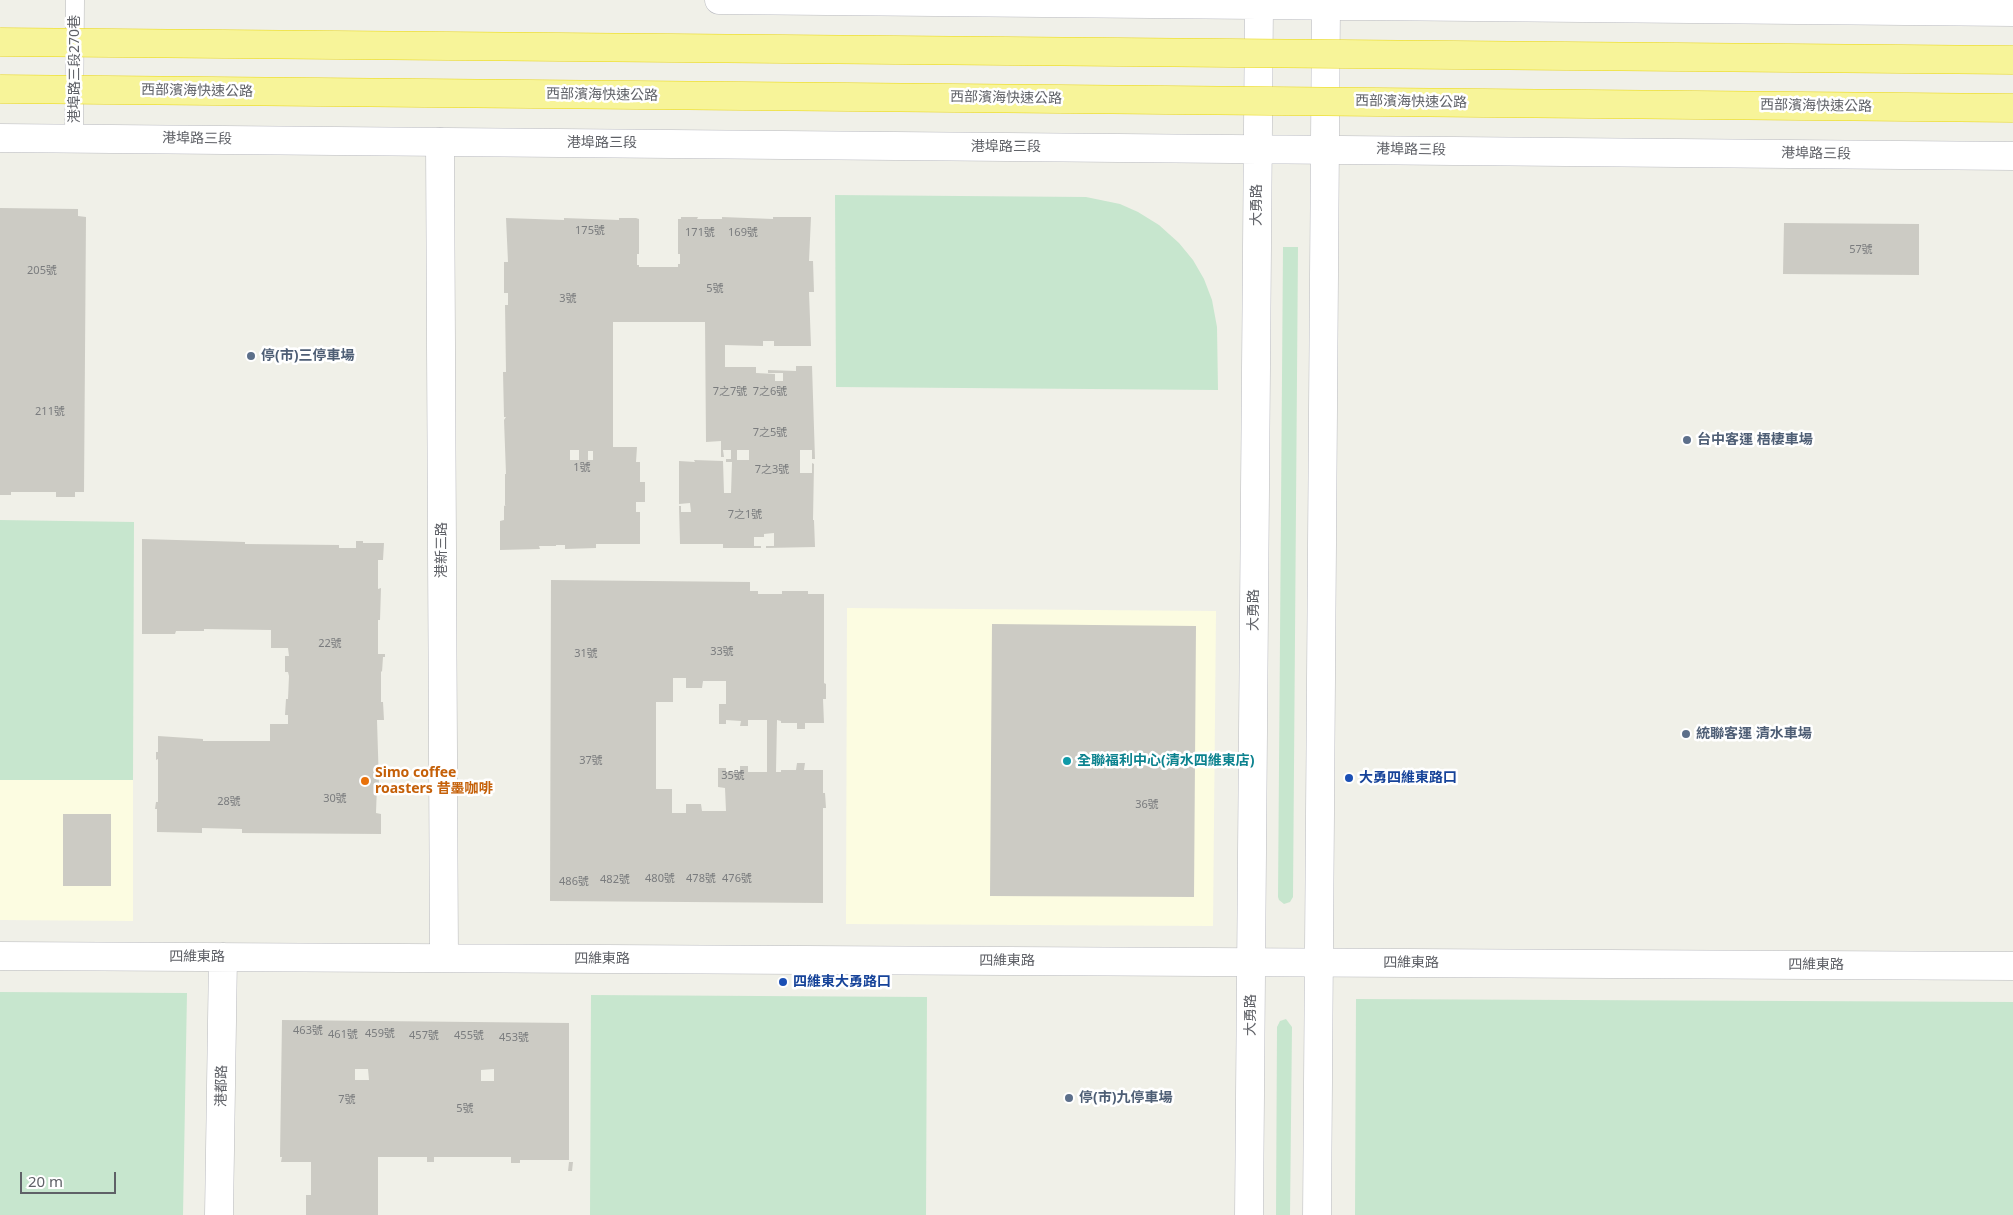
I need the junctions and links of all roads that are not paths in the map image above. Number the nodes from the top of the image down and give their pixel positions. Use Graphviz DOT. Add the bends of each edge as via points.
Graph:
graph roads {
  1 [pos="75,0"];
  2 [pos="719,0"];
  3 [pos="1259,5"];
  4 [pos="1326,6"];
  5 [pos="2013,12"];
  6 [pos="0,42"];
  7 [pos="2013,60"];
  8 [pos="0,89"];
  9 [pos="2013,108"];
  10 [pos="0,138"];
  11 [pos="74,138"];
  12 [pos="440,142"];
  13 [pos="1258,149"];
  14 [pos="1325,150"];
  15 [pos="2013,156"];
  16 [pos="0,956"];
  17 [pos="223,957"];
  18 [pos="444,958"];
  19 [pos="1251,962"];
  20 [pos="1318,963"];
  21 [pos="2013,966"];
  22 [pos="220,1215"];
  23 [pos="1249,1215"];
  24 [pos="1317,1215"];
  1 -- 11 [label="lane, 港埠路三段270巷"];
  2 -- 3 [label="street"];
  3 -- 4 [label="street"];
  3 -- 13 [label="street, 大勇路"];
  4 -- 5 [label="street"];
  4 -- 14 [label="street"];
  6 -- 7 [label="highway, bridge"];
  8 -- 9 [label="highway, 西部濱海快速公路, bridge"];
  10 -- 11 [label="street, 港埠路三段"];
  11 -- 12 [label="street, 港埠路三段"];
  12 -- 13 [label="street, 港埠路三段"];
  12 -- 18 [label="street, 港新三路"];
  13 -- 14 [label="street, 港埠路三段"];
  13 -- 19 [label="street, 大勇路"];
  14 -- 15 [label="street, 港埠路三段"];
  14 -- 20 [label="street"];
  16 -- 17 [label="street, 四維東路"];
  17 -- 18 [label="street, 四維東路"];
  17 -- 22 [label="street, 港都路"];
  18 -- 19 [label="street, 四維東路"];
  19 -- 20 [label="street, 四維東路"];
  19 -- 23 [label="street, 大勇路"];
  20 -- 21 [label="street, 四維東路"];
  20 -- 24 [label="street"];
}
